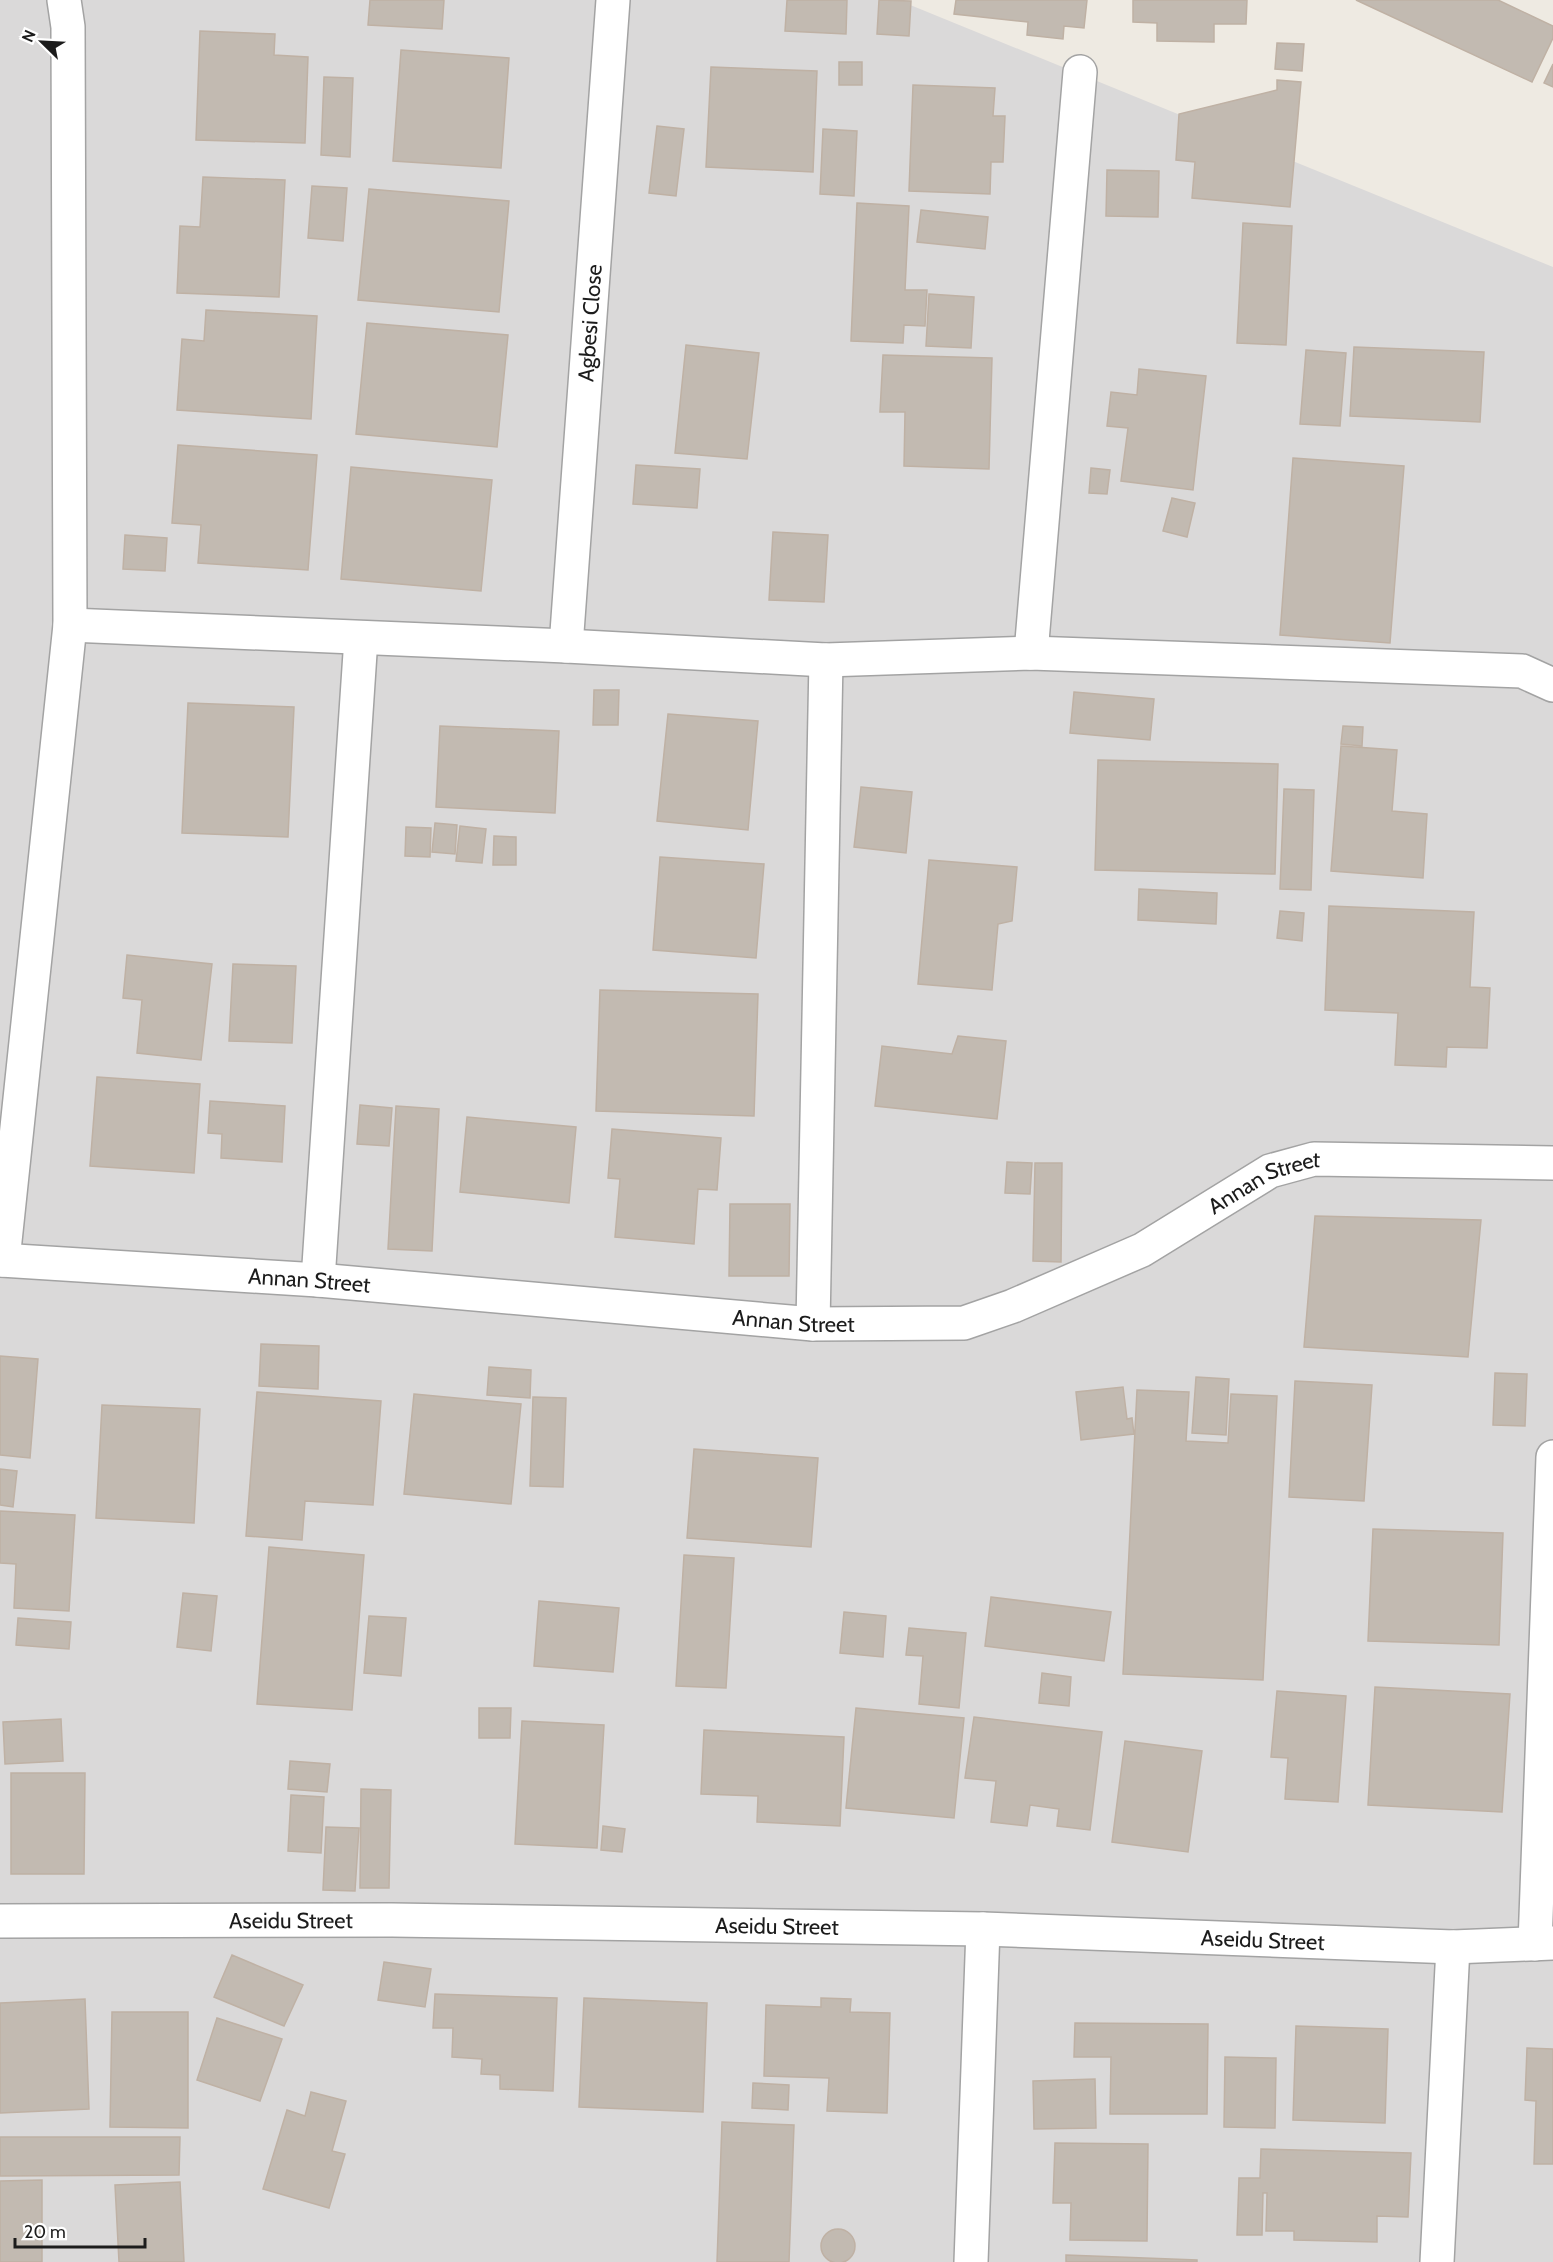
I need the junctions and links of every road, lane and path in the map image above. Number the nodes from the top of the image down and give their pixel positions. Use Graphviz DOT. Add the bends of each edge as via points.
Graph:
graph roads {
  1 [pos="64,0"];
  2 [pos="614,0"];
  3 [pos="1080,72"];
  4 [pos="70,625"];
  5 [pos="361,638"];
  6 [pos="566,645"];
  7 [pos="1031,653"];
  8 [pos="826,660"];
  9 [pos="1553,685"];
  10 [pos="1553,1163"];
  11 [pos="1,1260"];
  12 [pos="318,1280"];
  13 [pos="813,1324"];
  14 [pos="1553,1457"];
  15 [pos="0,1922"];
  16 [pos="983,1929"];
  17 [pos="1544,1943"];
  18 [pos="1453,1947"];
  19 [pos="971,2262"];
  20 [pos="1437,2262"];
  1 -- 4 [label="street" via="68,27"];
  2 -- 6 [label="street, Agbesi Close"];
  3 -- 7 [label="street"];
  4 -- 5 [label="street"];
  4 -- 11 [label="street"];
  5 -- 6 [label="street"];
  5 -- 12 [label="street"];
  6 -- 8 [label="street"];
  7 -- 8 [label="street"];
  7 -- 9 [label="street" via="1522,671"];
  8 -- 13 [label="street"];
  10 -- 13 [label="street, Annan Street" via="1314,1159 1270,1171 1142,1250 964,1323"];
  11 -- 12 [label="street, Annan Street"];
  12 -- 13 [label="street, Annan Street"];
  14 -- 17 [label="street"];
  15 -- 16 [label="street, Aseidu Street" via="392,1920"];
  16 -- 18 [label="street, Aseidu Street"];
  16 -- 19 [label="street"];
  17 -- 18 [label="street, Aseidu Street"];
  18 -- 20 [label="street"];
}
